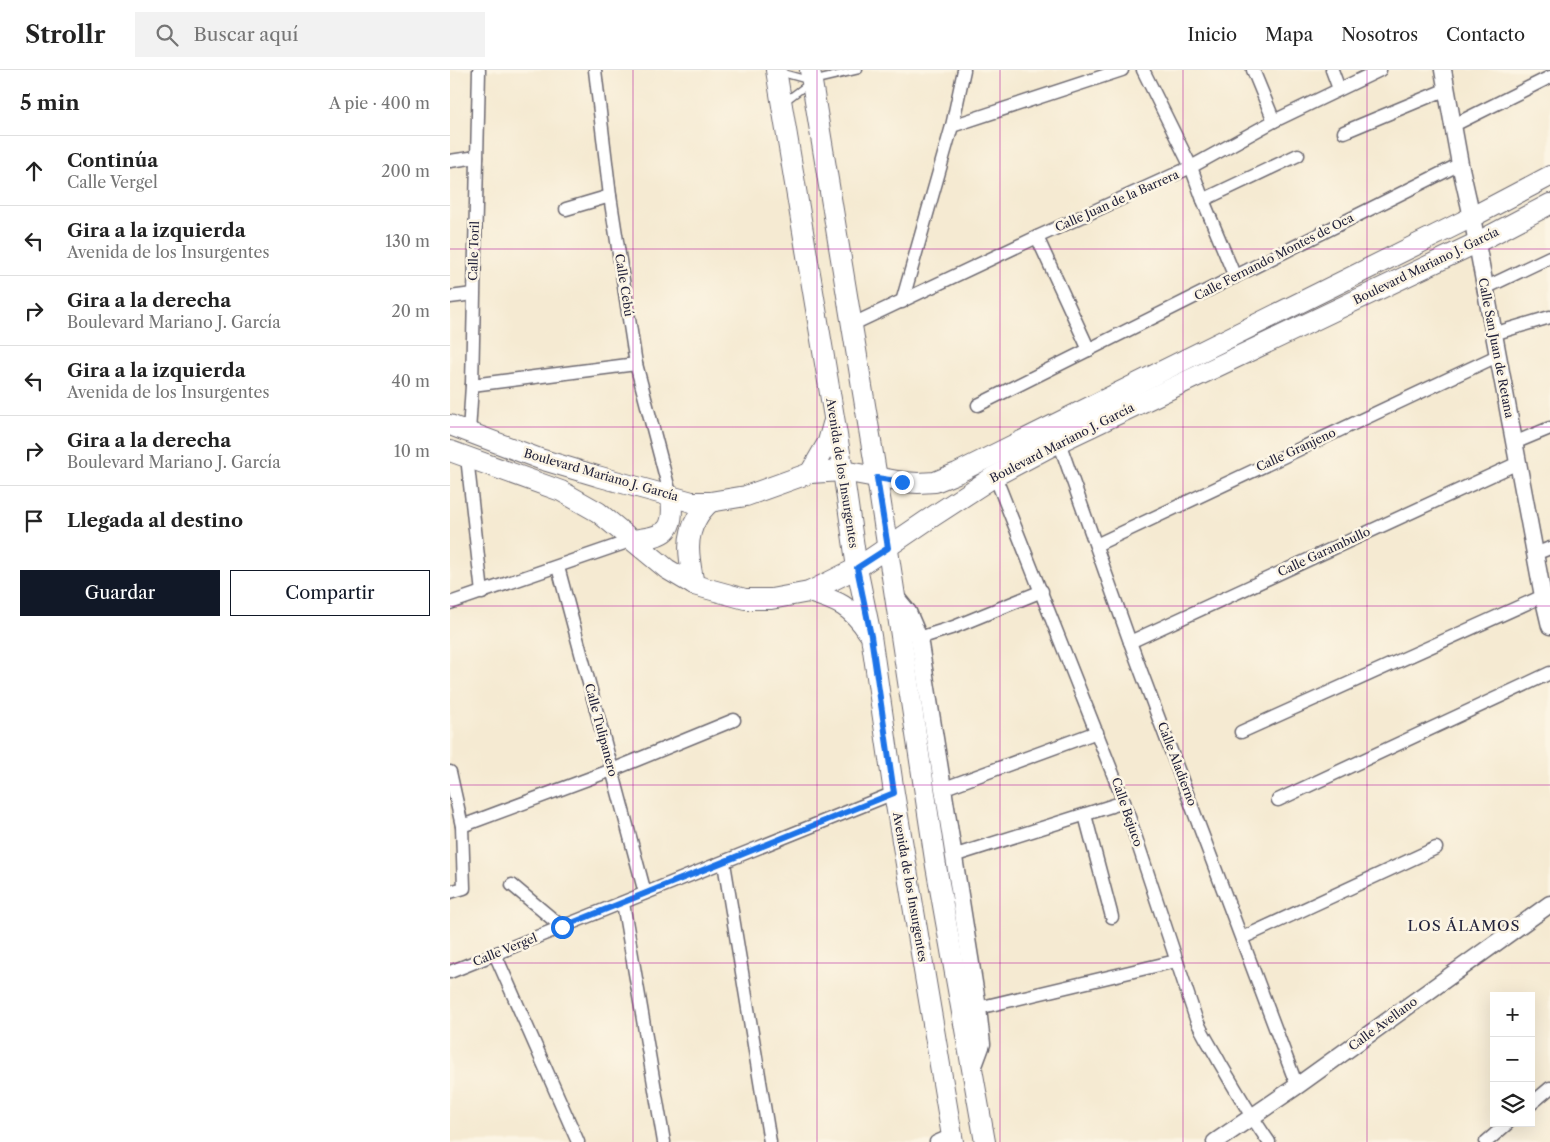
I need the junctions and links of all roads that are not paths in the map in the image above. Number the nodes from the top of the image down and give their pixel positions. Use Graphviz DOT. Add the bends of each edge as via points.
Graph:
graph roads {
  1 [pos="479,70"];
  2 [pos="595,70"];
  3 [pos="859,70"];
  4 [pos="964,70"];
  5 [pos="1122,70"];
  6 [pos="1143,70"];
  7 [pos="1253,70"];
  8 [pos="1332,70"];
  9 [pos="1380,70"];
  10 [pos="1444,70"];
  11 [pos="776,71"];
  12 [pos="811,76"];
  13 [pos="1550,78"];
  14 [pos="1339,89"];
  15 [pos="1447,89"];
  16 [pos="781,104"];
  17 [pos="1274,122"];
  18 [pos="1454,125"];
  19 [pos="952,126"];
  20 [pos="1344,132"];
  21 [pos="1298,155"];
  22 [pos="477,157"];
  23 [pos="450,161"];
  24 [pos="1460,164"];
  25 [pos="1191,167"];
  26 [pos="1550,176"];
  27 [pos="610,196"];
  28 [pos="1203,200"];
  29 [pos="1550,204"];
  30 [pos="566,209"];
  31 [pos="1472,217"];
  32 [pos="1037,238"];
  33 [pos="1476,243"];
  34 [pos="1550,256"];
  35 [pos="1235,277"];
  36 [pos="1485,288"];
  37 [pos="473,294"];
  38 [pos="450,297"];
  39 [pos="902,302"];
  40 [pos="1550,317"];
  41 [pos="851,325"];
  42 [pos="1493,334"];
  43 [pos="1089,350"];
  44 [pos="1497,356"];
  45 [pos="636,364"];
  46 [pos="472,385"];
  47 [pos="978,405"];
  48 [pos="1090,418"];
  49 [pos="834,422"];
  50 [pos="450,425"];
  51 [pos="1550,428"];
  52 [pos="469,432"];
  53 [pos="1059,442"];
  54 [pos="1514,443"];
  55 [pos="459,454"];
  56 [pos="1518,463"];
  57 [pos="842,471"];
  58 [pos="810,473"];
  59 [pos="995,476"];
  60 [pos="877,478"];
  61 [pos="671,497"];
  62 [pos="710,502"];
  63 [pos="633,540"];
  64 [pos="1096,545"];
  65 [pos="888,548"];
  66 [pos="1542,551"];
  67 [pos="558,567"];
  68 [pos="857,568"];
  69 [pos="694,585"];
  70 [pos="1042,591"];
  71 [pos="809,592"];
  72 [pos="482,593"];
  73 [pos="895,596"];
  74 [pos="1543,596"];
  75 [pos="450,603"];
  76 [pos="1550,626"];
  77 [pos="871,636"];
  78 [pos="919,638"];
  79 [pos="1130,642"];
  80 [pos="1550,673"];
  81 [pos="734,720"];
  82 [pos="1097,732"];
  83 [pos="1241,732"];
  84 [pos="612,770"];
  85 [pos="450,772"];
  86 [pos="942,789"];
  87 [pos="894,793"];
  88 [pos="1278,800"];
  89 [pos="1124,802"];
  90 [pos="1085,815"];
  91 [pos="462,826"];
  92 [pos="1436,848"];
  93 [pos="953,856"];
  94 [pos="724,862"];
  95 [pos="512,885"];
  96 [pos="450,892"];
  97 [pos="645,893"];
  98 [pos="623,903"];
  99 [pos="1550,904"];
  100 [pos="1112,916"];
  101 [pos="562,927"];
  102 [pos="1242,938"];
  103 [pos="495,954"];
  104 [pos="1176,961"];
  105 [pos="450,972"];
  106 [pos="978,1008"];
  107 [pos="972,1071"];
  108 [pos="1297,1086"];
  109 [pos="1550,1088"];
  110 [pos="1535,1101"];
  111 [pos="1251,1117"];
  112 [pos="1503,1127"];
  113 [pos="947,1140"];
  114 [pos="578,1142"];
  115 [pos="664,1142"];
  116 [pos="770,1142"];
  117 [pos="985,1142"];
  118 [pos="1215,1142"];
  119 [pos="1269,1142"];
  120 [pos="1486,1142"];
  1 -- 22 [label="street, Calle Toril"];
  2 -- 27 [label="street, Calle Cebú"];
  3 -- 12 [label="lane"];
  4 -- 19 [label="street"];
  5 -- 19 [label="street"];
  6 -- 25 [label="street"];
  7 -- 17 [label="street"];
  8 -- 14 [label="street"];
  9 -- 14 [label="street, Calle Juan de la Barrera"];
  10 -- 15 [label="street, Calle San Juan de Retana"];
  11 -- 12 [label="lane"];
  11 -- 16 [label="main road, Avenida de los Insurgentes"];
  12 -- 16 [label="lane"];
  12 -- 41 [label="main road"];
  13 -- 18 [label="street"];
  14 -- 17 [label="street, Calle Juan de la Barrera"];
  15 -- 18 [label="street, Calle San Juan de Retana"];
  15 -- 20 [label="street"];
  16 -- 49 [label="main road, Avenida de los Insurgentes"];
  17 -- 25 [label="street, Calle Juan de la Barrera"];
  18 -- 24 [label="street, Calle San Juan de Retana"];
  19 -- 39 [label="street"];
  21 -- 28 [label="street"];
  22 -- 23 [label="street"];
  22 -- 37 [label="street, Calle Toril"];
  24 -- 31 [label="street, Calle San Juan de Retana"];
  24 -- 35 [label="street, Calle Fernando Montes de Oca"];
  25 -- 28 [label="street"];
  25 -- 32 [label="street, Calle Juan de la Barrera"];
  26 -- 31 [label="main road, Boulevard Mariano J. García"];
  27 -- 30 [label="street"];
  27 -- 45 [label="street, Calle Cebú"];
  28 -- 35 [label="street"];
  29 -- 33 [label="main road, Boulevard Mariano J. García"];
  31 -- 33 [label="street, Calle San Juan de Retana"];
  31 -- 48 [label="main road, Boulevard Mariano J. García"];
  32 -- 39 [label="street, Calle Juan de la Barrera"];
  32 -- 43 [label="street"];
  33 -- 36 [label="street, Calle San Juan de Retana"];
  33 -- 48 [label="main road, Boulevard Mariano J. García"];
  34 -- 36 [label="street"];
  35 -- 43 [label="street, Calle Fernando Montes de Oca"];
  36 -- 42 [label="street, Calle San Juan de Retana"];
  37 -- 38 [label="street"];
  37 -- 46 [label="street, Calle Toril"];
  39 -- 41 [label="street, Calle Juan de la Barrera"];
  40 -- 42 [label="street"];
  41 -- 60 [label="main road"];
  42 -- 44 [label="street, Calle San Juan de Retana"];
  43 -- 47 [label="street, Calle Fernando Montes de Oca"];
  44 -- 54 [label="street, Calle San Juan de Retana"];
  44 -- 64 [label="street, Calle Granjeno"];
  45 -- 46 [label="street"];
  45 -- 61 [label="street, Calle Cebú"];
  46 -- 52 [label="street, Calle Toril"];
  48 -- 53 [label="main road, Boulevard Mariano J. García"];
  48 -- 60 [label="main road, Boulevard Mariano J. García" via="935,482 910,483"];
  49 -- 57 [label="main road, Avenida de los Insurgentes"];
  49 -- 58 [label="main road" via="828,442"];
  50 -- 52 [label="main road, Boulevard Mariano J. García"];
  51 -- 54 [label="street"];
  52 -- 61 [label="main road, Boulevard Mariano J. García" via="540,459"];
  53 -- 59 [label="main road, Boulevard Mariano J. García"];
  53 -- 64 [label="street, Calle Aladierno"];
  54 -- 56 [label="street, Calle San Juan de Retana"];
  55 -- 63 [label="main road, Boulevard Mariano J. García" via="561,491 598,512"];
  55 -- 72 [label="street"];
  56 -- 66 [label="street, Calle San Juan de Retana"];
  56 -- 79 [label="street, Calle Garambullo"];
  57 -- 58 [label="main road, Boulevard Mariano J. García"];
  57 -- 60 [label="main road, Boulevard Mariano J. García"];
  57 -- 68 [label="main road, Avenida de los Insurgentes"];
  58 -- 62 [label="main road, Boulevard Mariano J. García" via="746,496"];
  59 -- 65 [label="main road, Boulevard Mariano J. García"];
  59 -- 70 [label="street, Calle Bejuco"];
  60 -- 65 [label="main road"];
  61 -- 62 [label="main road, Boulevard Mariano J. García"];
  61 -- 63 [label="main road" via="673,513 664,532 654,538"];
  62 -- 69 [label="main road" via="697,517 688,546"];
  63 -- 67 [label="street"];
  63 -- 69 [label="main road, Boulevard Mariano J. García" via="667,569"];
  64 -- 79 [label="street, Calle Aladierno"];
  65 -- 68 [label="main road, Boulevard Mariano J. García"];
  65 -- 73 [label="main road"];
  66 -- 74 [label="street, Calle San Juan de Retana"];
  67 -- 72 [label="street"];
  67 -- 84 [label="street, Calle Tulipanero"];
  68 -- 71 [label="main road, Boulevard Mariano J. García"];
  68 -- 77 [label="main road, Avenida de los Insurgentes"];
  69 -- 71 [label="main road, Boulevard Mariano J. García" via="745,599 771,599"];
  70 -- 78 [label="street"];
  70 -- 82 [label="street, Calle Bejuco"];
  71 -- 77 [label="main road" via="844,605"];
  72 -- 75 [label="street"];
  73 -- 78 [label="street" via="908,612"];
  73 -- 107 [label="main road" via="936,866"];
  74 -- 76 [label="street, Calle San Juan de Retana"];
  74 -- 83 [label="street"];
  77 -- 87 [label="main road, Avenida de los Insurgentes"];
  78 -- 86 [label="street"];
  79 -- 102 [label="street, Calle Aladierno"];
  80 -- 88 [label="street"];
  81 -- 84 [label="street"];
  82 -- 86 [label="street"];
  82 -- 89 [label="street, Calle Bejuco"];
  84 -- 91 [label="street"];
  84 -- 97 [label="street, Calle Tulipanero"];
  85 -- 91 [label="street"];
  86 -- 93 [label="street"];
  87 -- 94 [label="street, Calle Vergel"];
  87 -- 113 [label="main road, Avenida de los Insurgentes"];
  89 -- 90 [label="street"];
  89 -- 104 [label="street, Calle Bejuco"];
  90 -- 93 [label="street"];
  90 -- 100 [label="street"];
  91 -- 96 [label="street" via="464,888"];
  92 -- 102 [label="street"];
  93 -- 106 [label="street"];
  94 -- 97 [label="street, Calle Vergel"];
  94 -- 116 [label="street"];
  95 -- 101 [label="street"];
  97 -- 98 [label="street, Calle Vergel"];
  98 -- 101 [label="street, Calle Vergel"];
  98 -- 115 [label="street"];
  99 -- 108 [label="street, Calle Avellano"];
  101 -- 103 [label="street, Calle Vergel"];
  102 -- 108 [label="street, Calle Aladierno"];
  103 -- 105 [label="street, Calle Vergel"];
  103 -- 114 [label="street"];
  104 -- 106 [label="street"];
  104 -- 111 [label="street, Calle Bejuco" via="1204,1037"];
  106 -- 107 [label="street" via="982,1044"];
  107 -- 117 [label="main road"];
  108 -- 111 [label="street, Calle Avellano"];
  109 -- 110 [label="street"];
  111 -- 118 [label="street, Calle Avellano"];
  111 -- 119 [label="street, Calle Bejuco"];
  112 -- 120 [label="street"];
}
